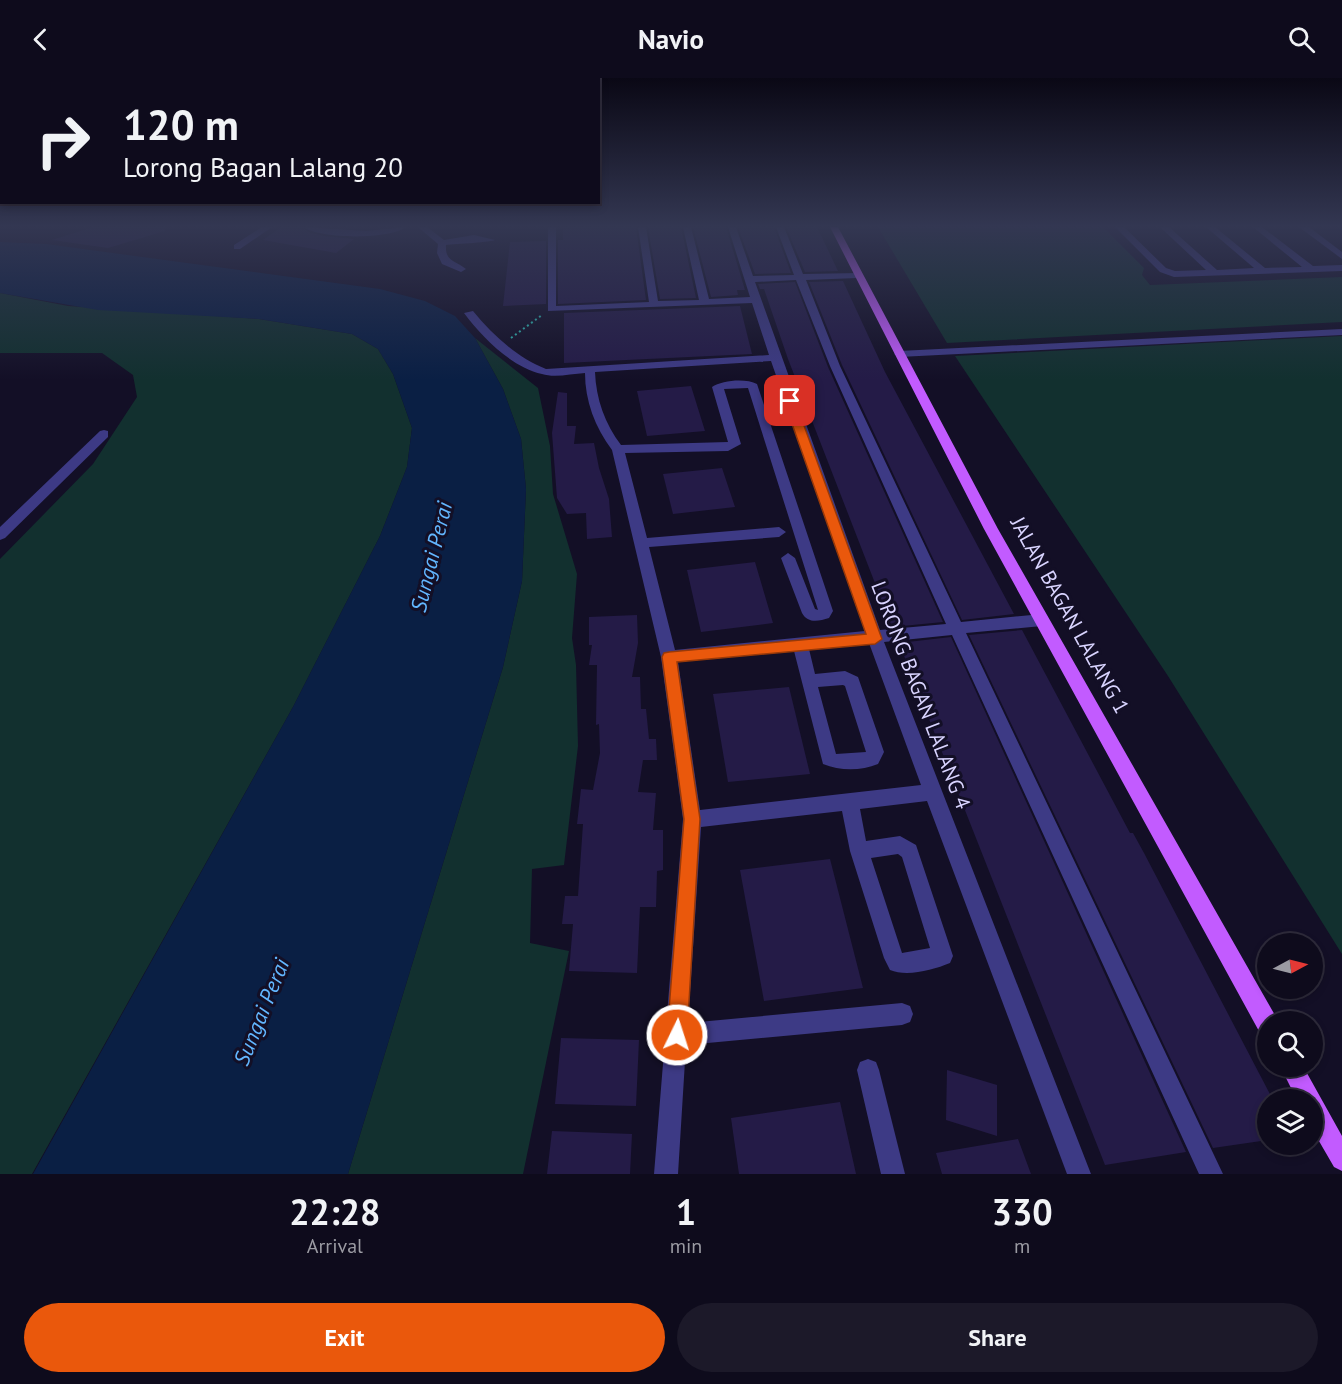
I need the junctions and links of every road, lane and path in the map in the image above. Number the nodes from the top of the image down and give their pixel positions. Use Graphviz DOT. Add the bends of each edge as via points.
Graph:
graph roads {
  1 [pos="551,278"];
  2 [pos="650,278"];
  3 [pos="699,278"];
  4 [pos="771,278"];
  5 [pos="800,278"];
  6 [pos="859,278"];
  7 [pos="749,279"];
  8 [pos="755,300"];
  9 [pos="705,303"];
  10 [pos="654,305"];
  11 [pos="551,309"];
  12 [pos="469,313"];
  13 [pos="1342,332"];
  14 [pos="503,345"];
  15 [pos="899,354"];
  16 [pos="774,358"];
  17 [pos="590,369"];
  18 [pos="104,434"];
  19 [pos="618,448"];
  20 [pos="780,532"];
  21 [pos="0,535"];
  22 [pos="642,543"];
  23 [pos="789,558"];
  24 [pos="1042,620"];
  25 [pos="955,628"];
  26 [pos="875,639"];
  27 [pos="800,646"];
  28 [pos="669,657"];
  29 [pos="809,681"];
  30 [pos="933,792"];
  31 [pos="850,803"];
  32 [pos="692,819"];
  33 [pos="859,851"];
  34 [pos="1260,1011"];
  35 [pos="902,1014"];
  36 [pos="677,1035"];
  37 [pos="868,1070"];
  38 [pos="1323,1125"];
  39 [pos="1342,1159"];
  40 [pos="666,1174"];
  41 [pos="893,1174"];
  42 [pos="1079,1174"];
  43 [pos="1210,1174"];
  1 -- 11 [label="street"];
  2 -- 10 [label="street"];
  3 -- 9 [label="street"];
  4 -- 7 [label="street"];
  5 -- 25 [label="street" via="835,366"];
  6 -- 15 [label="main road, JALAN BAGAN LALANG 1"];
  7 -- 8 [label="street, LORONG BAGAN LALANG 4"];
  8 -- 9 [label="street"];
  8 -- 16 [label="street, LORONG BAGAN LALANG 4"];
  9 -- 10 [label="street"];
  10 -- 11 [label="street"];
  11 -- 14 [label="path"];
  12 -- 14 [label="street" via="483,331"];
  13 -- 15 [label="street"];
  14 -- 17 [label="street" via="534,369"];
  15 -- 24 [label="main road, JALAN BAGAN LALANG 1"];
  16 -- 17 [label="street"];
  16 -- 26 [label="street, LORONG BAGAN LALANG 4"];
  17 -- 19 [label="street" via="597,414 608,438"];
  18 -- 21 [label="street"];
  19 -- 22 [label="street"];
  19 -- 23 [label="street" via="735,444 718,387 747,383 753,386 826,611 824,615 809,613"];
  20 -- 22 [label="street"];
  22 -- 28 [label="street"];
  24 -- 25 [label="street"];
  24 -- 34 [label="main road, JALAN BAGAN LALANG 1"];
  25 -- 26 [label="street"];
  25 -- 43 [label="street"];
  26 -- 27 [label="street"];
  26 -- 30 [label="street, LORONG BAGAN LALANG 4"];
  27 -- 28 [label="street"];
  27 -- 29 [label="street"];
  28 -- 32 [label="street"];
  29 -- 29 [label="street" via="845,678 852,682 875,752 872,759 829,759"];
  30 -- 31 [label="street"];
  30 -- 42 [label="street, LORONG BAGAN LALANG 4"];
  31 -- 32 [label="street"];
  31 -- 33 [label="street"];
  32 -- 36 [label="street"];
  33 -- 33 [label="street" via="900,845 909,851 943,956 897,963"];
  35 -- 36 [label="street"];
  36 -- 40 [label="street"];
  37 -- 41 [label="street"];
  38 -- 39 [label="main road"];
}
